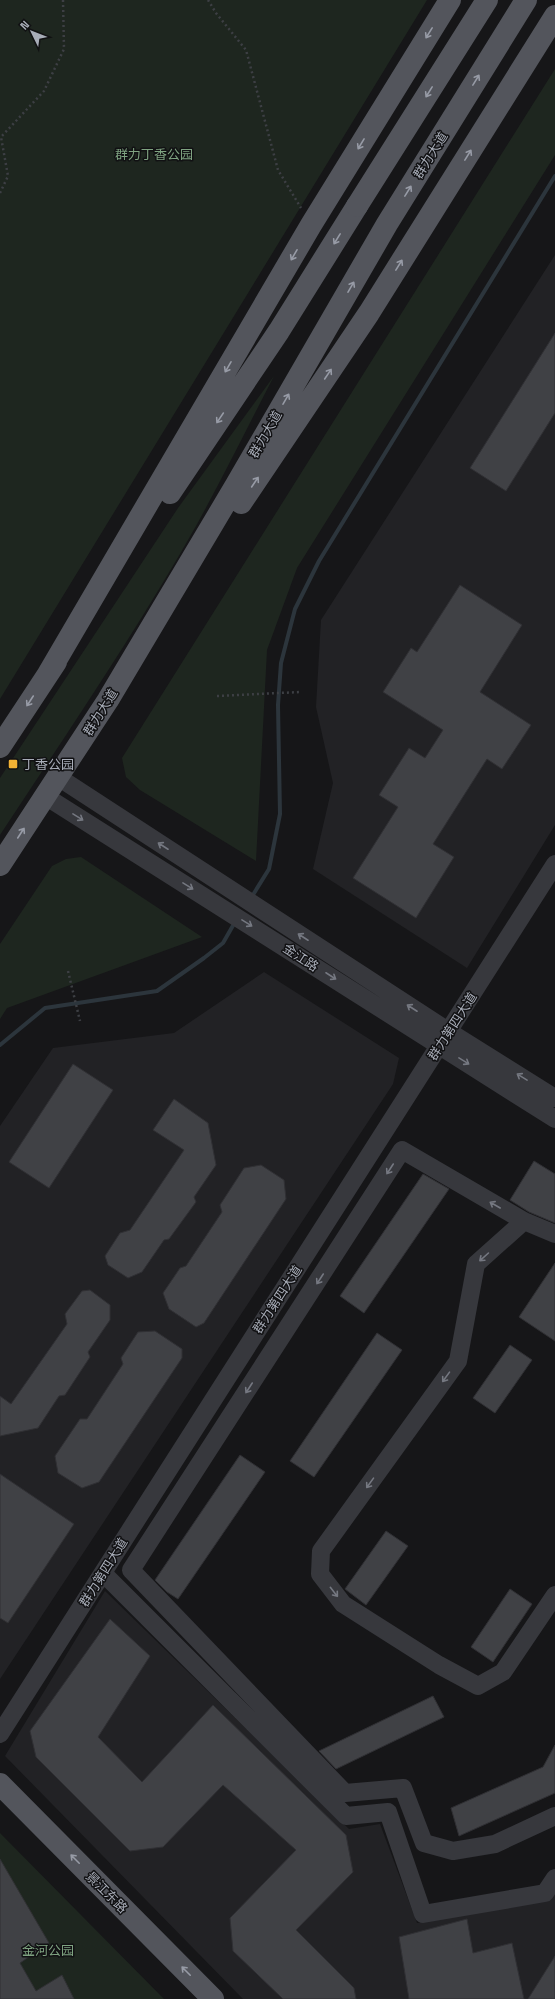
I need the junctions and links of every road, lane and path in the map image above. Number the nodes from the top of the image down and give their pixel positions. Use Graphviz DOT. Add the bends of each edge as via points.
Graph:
graph roads {
  1 [pos="63,0"];
  2 [pos="208,0"];
  3 [pos="450,0"];
  4 [pos="487,0"];
  5 [pos="526,0"];
  6 [pos="555,16"];
  7 [pos="1,137"];
  8 [pos="0,193"];
  9 [pos="311,225"];
  10 [pos="48,674"];
  11 [pos="300,692"];
  12 [pos="217,696"];
  13 [pos="108,700"];
  14 [pos="0,747"];
  15 [pos="58,777"];
  16 [pos="45,796"];
  17 [pos="555,864"];
  18 [pos="0,865"];
  19 [pos="68,971"];
  20 [pos="80,1021"];
  21 [pos="444,1038"];
  22 [pos="555,1098"];
  23 [pos="555,1119"];
  24 [pos="524,1221"];
  25 [pos="555,1234"];
  26 [pos="103,1573"];
  27 [pos="555,1595"];
  28 [pos="0,1734"];
  29 [pos="0,1784"];
  30 [pos="555,1816"];
  31 [pos="555,1878"];
  32 [pos="213,1999"];
  1 -- 7 [label="path" via="64,49 44,90"];
  2 -- 9 [label="path" via="246,50 278,170"];
  3 -- 9 [label="main road, one-way"];
  4 -- 10 [label="main road, one-way, bridge" via="279,331"];
  13 -- 5 [label="main road, 群力大道, one-way" via="387,224"];
  13 -- 6 [label="main road, one-way" via="369,313"];
  7 -- 8 [label="path" via="8,176"];
  9 -- 10 [label="main road, one-way"];
  10 -- 14 [label="main road, one-way"];
  11 -- 12 [label="path"];
  13 -- 15 [label="main road, 群力大道"];
  15 -- 16 [label="main road, 群力大道"];
  21 -- 15 [label="street, 金江路, one-way" via="284,924"];
  18 -- 16 [label="main road, 群力大道, one-way"];
  16 -- 21 [label="street, 金江路, one-way" via="274,940"];
  17 -- 21 [label="street, 群力第四大道"];
  19 -- 20 [label="path"];
  22 -- 21 [label="street, 金江路, one-way"];
  21 -- 23 [label="street, 金江路, one-way"];
  21 -- 26 [label="street, 群力第四大道"];
  24 -- 25 [label="street"];
  24 -- 27 [label="street, one-way" via="476,1264 458,1361 322,1551 320,1574 343,1604 439,1665 478,1686 503,1672"];
  24 -- 30 [label="street, one-way" via="402,1150 131,1570 345,1793 403,1788 424,1843 453,1852 495,1844"];
  26 -- 28 [label="street, 群力第四大道"];
  26 -- 31 [label="street" via="346,1816 388,1812 423,1914 545,1893"];
  32 -- 29 [label="main road, 景江东路, one-way"];
}
